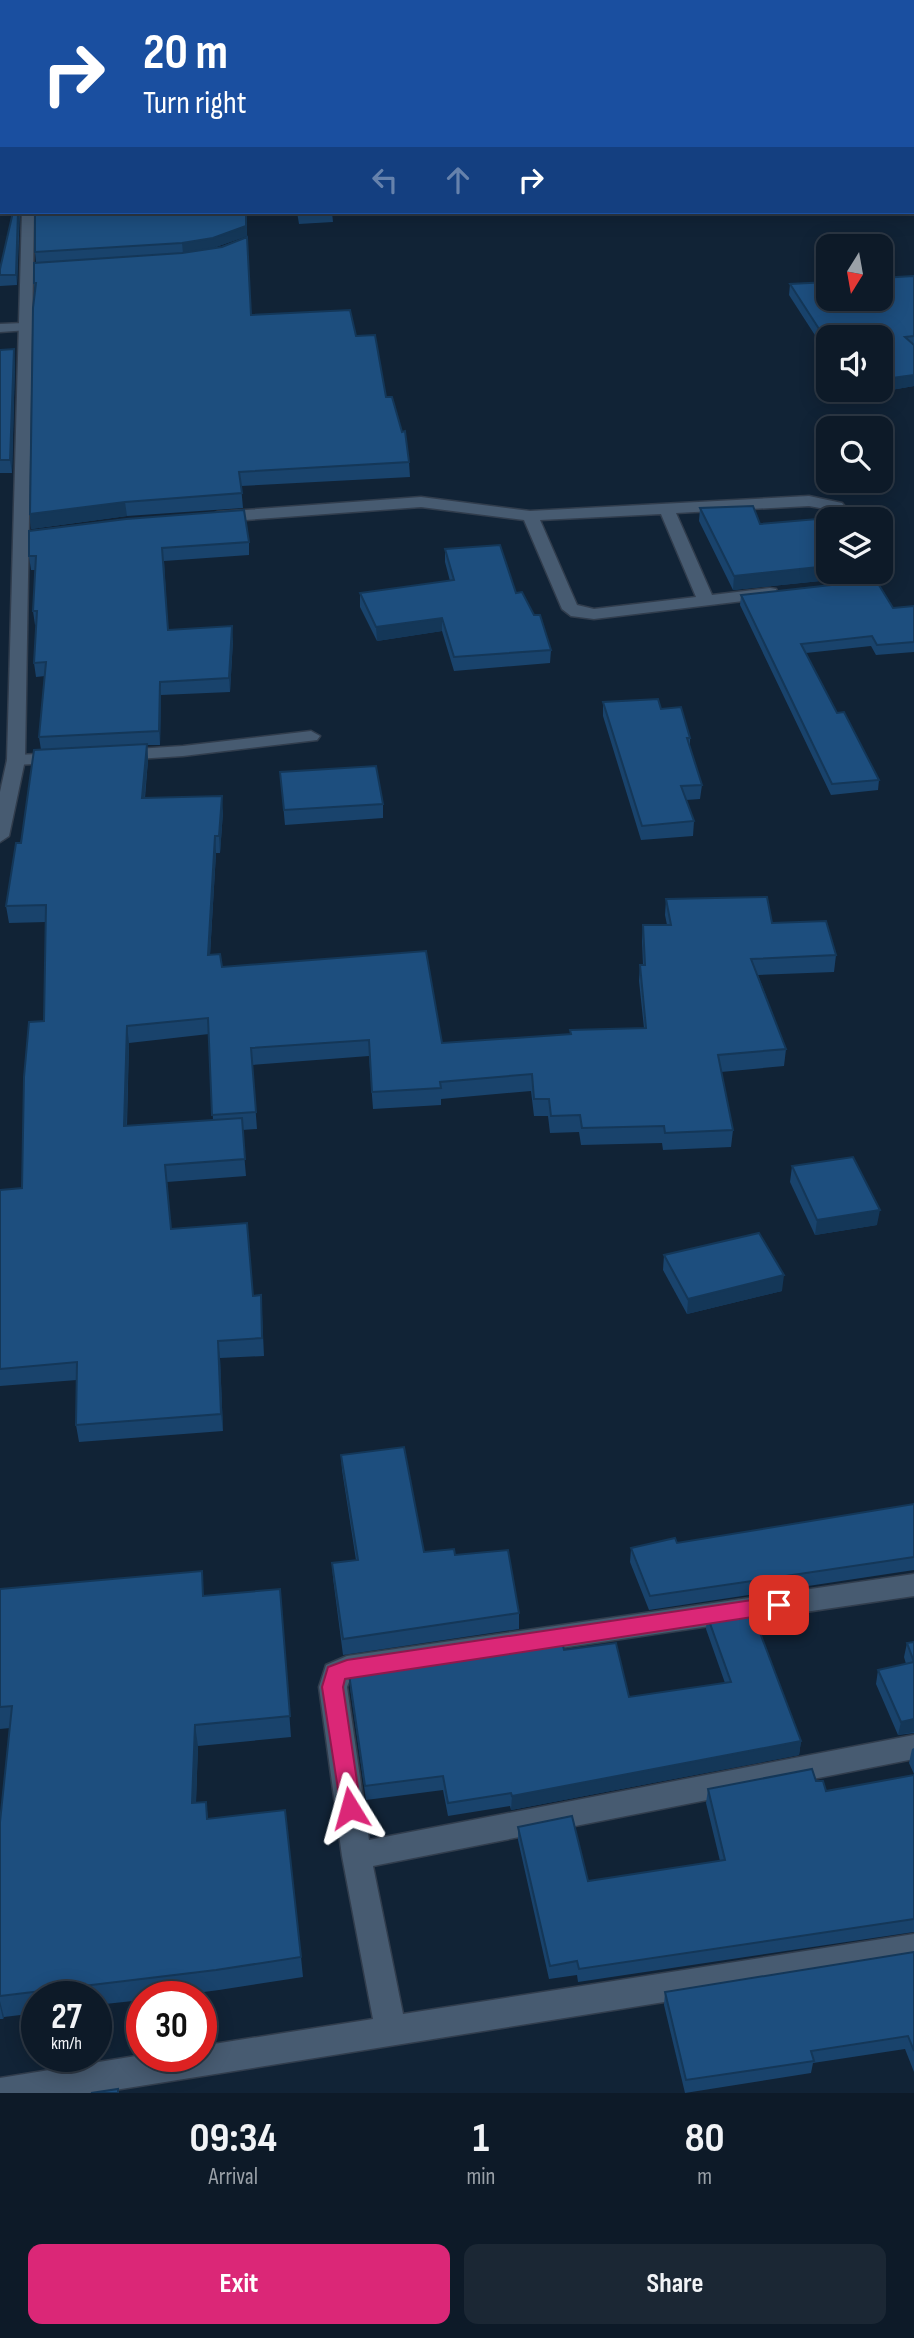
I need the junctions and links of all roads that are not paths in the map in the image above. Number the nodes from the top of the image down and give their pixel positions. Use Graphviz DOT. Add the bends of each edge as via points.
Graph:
graph roads {
  1 [pos="28,214"];
  2 [pos="24,327"];
  3 [pos="0,328"];
  4 [pos="838,507"];
  5 [pos="667,509"];
  6 [pos="530,516"];
  7 [pos="205,518"];
  8 [pos="786,592"];
  9 [pos="706,600"];
  10 [pos="311,736"];
  11 [pos="101,756"];
  12 [pos="74,757"];
  13 [pos="10,769"];
  14 [pos="0,836"];
  15 [pos="914,1585"];
  16 [pos="914,1747"];
  17 [pos="357,1856"];
  18 [pos="914,1948"];
  19 [pos="390,2029"];
  20 [pos="0,2093"];
  1 -- 2 [label="street" via="33,269"];
  2 -- 3 [label="street"];
  2 -- 13 [label="street" via="28,537"];
  4 -- 5 [label="street" via="809,501"];
  5 -- 6 [label="street"];
  5 -- 9 [label="street"];
  6 -- 7 [label="street" via="421,502"];
  6 -- 9 [label="street" via="565,602 578,614"];
  8 -- 9 [label="street"];
  10 -- 11 [label="street"];
  12 -- 13 [label="street"];
  13 -- 14 [label="street"];
  15 -- 17 [label="street" via="336,1673 333,1687"];
  16 -- 17 [label="street"];
  17 -- 19 [label="street"];
  18 -- 19 [label="street"];
  19 -- 20 [label="street"];
}
